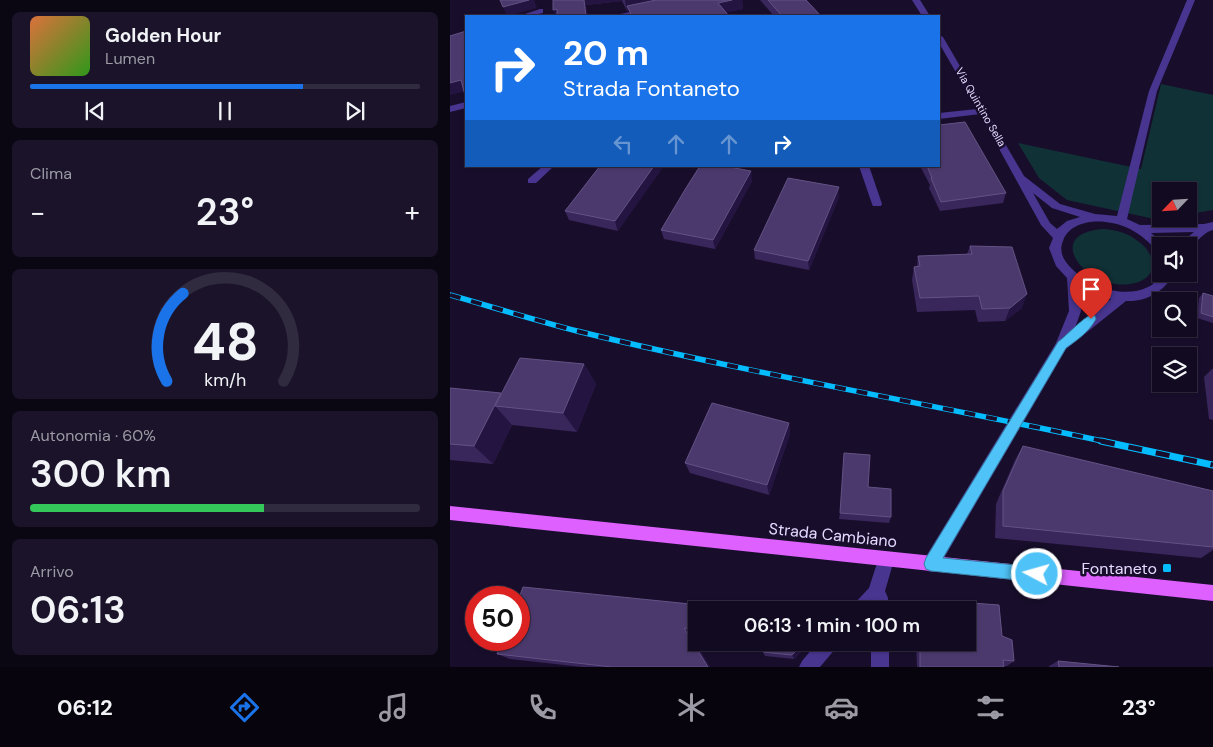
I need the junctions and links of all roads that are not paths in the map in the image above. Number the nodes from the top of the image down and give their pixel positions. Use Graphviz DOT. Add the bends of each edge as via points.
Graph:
graph roads {
  1 [pos="542,0"];
  2 [pos="916,0"];
  3 [pos="1191,0"];
  4 [pos="656,8"];
  5 [pos="541,14"];
  6 [pos="620,15"];
  7 [pos="925,15"];
  8 [pos="940,41"];
  9 [pos="465,105"];
  10 [pos="450,109"];
  11 [pos="983,111"];
  12 [pos="940,116"];
  13 [pos="548,167"];
  14 [pos="864,167"];
  15 [pos="1022,178"];
  16 [pos="532,181"];
  17 [pos="877,204"];
  18 [pos="1094,218"];
  19 [pos="1121,221"];
  20 [pos="1208,227"];
  21 [pos="1139,228"];
  22 [pos="1057,236"];
  23 [pos="1195,237"];
  24 [pos="1152,238"];
  25 [pos="1073,278"];
  26 [pos="1164,282"];
  27 [pos="1123,297"];
  28 [pos="1062,345"];
  29 [pos="450,513"];
  30 [pos="886,560"];
  31 [pos="931,564"];
  32 [pos="876,593"];
  33 [pos="1213,593"];
  34 [pos="868,601"];
  35 [pos="880,601"];
  36 [pos="822,651"];
  37 [pos="880,651"];
  38 [pos="808,667"];
  39 [pos="880,667"];
  1 -- 5 [label="street"];
  2 -- 7 [label="street"];
  3 -- 19 [label="street" via="1153,91"];
  4 -- 6 [label="street"];
  8 -- 11 [label="street, Via Quintino Sella"];
  9 -- 10 [label="street"];
  11 -- 12 [label="street"];
  11 -- 15 [label="street, Via Quintino Sella"];
  13 -- 16 [label="street"];
  14 -- 17 [label="street"];
  15 -- 18 [label="street, Via Quintino Sella" via="1056,206"];
  15 -- 22 [label="street, Via Quintino Sella" via="1046,225"];
  18 -- 19 [label="street"];
  18 -- 22 [label="street" via="1078,220"];
  19 -- 21 [label="street"];
  20 -- 21 [label="street"];
  20 -- 23 [label="street"];
  21 -- 24 [label="street"];
  22 -- 25 [label="street" via="1057,257"];
  25 -- 27 [label="street" via="1105,294"];
  25 -- 28 [label="street" via="1075,311"];
  26 -- 27 [label="street" via="1154,291"];
  27 -- 28 [label="street"];
  28 -- 31 [label="street"];
  29 -- 30 [label="main road, Strada Cambiano"];
  30 -- 31 [label="main road, Strada Cambiano"];
  30 -- 32 [label="street"];
  31 -- 33 [label="main road, Strada Cambiano"];
  32 -- 34 [label="street"];
  32 -- 35 [label="street"];
  36 -- 38 [label="street"];
  37 -- 39 [label="street"];
}
